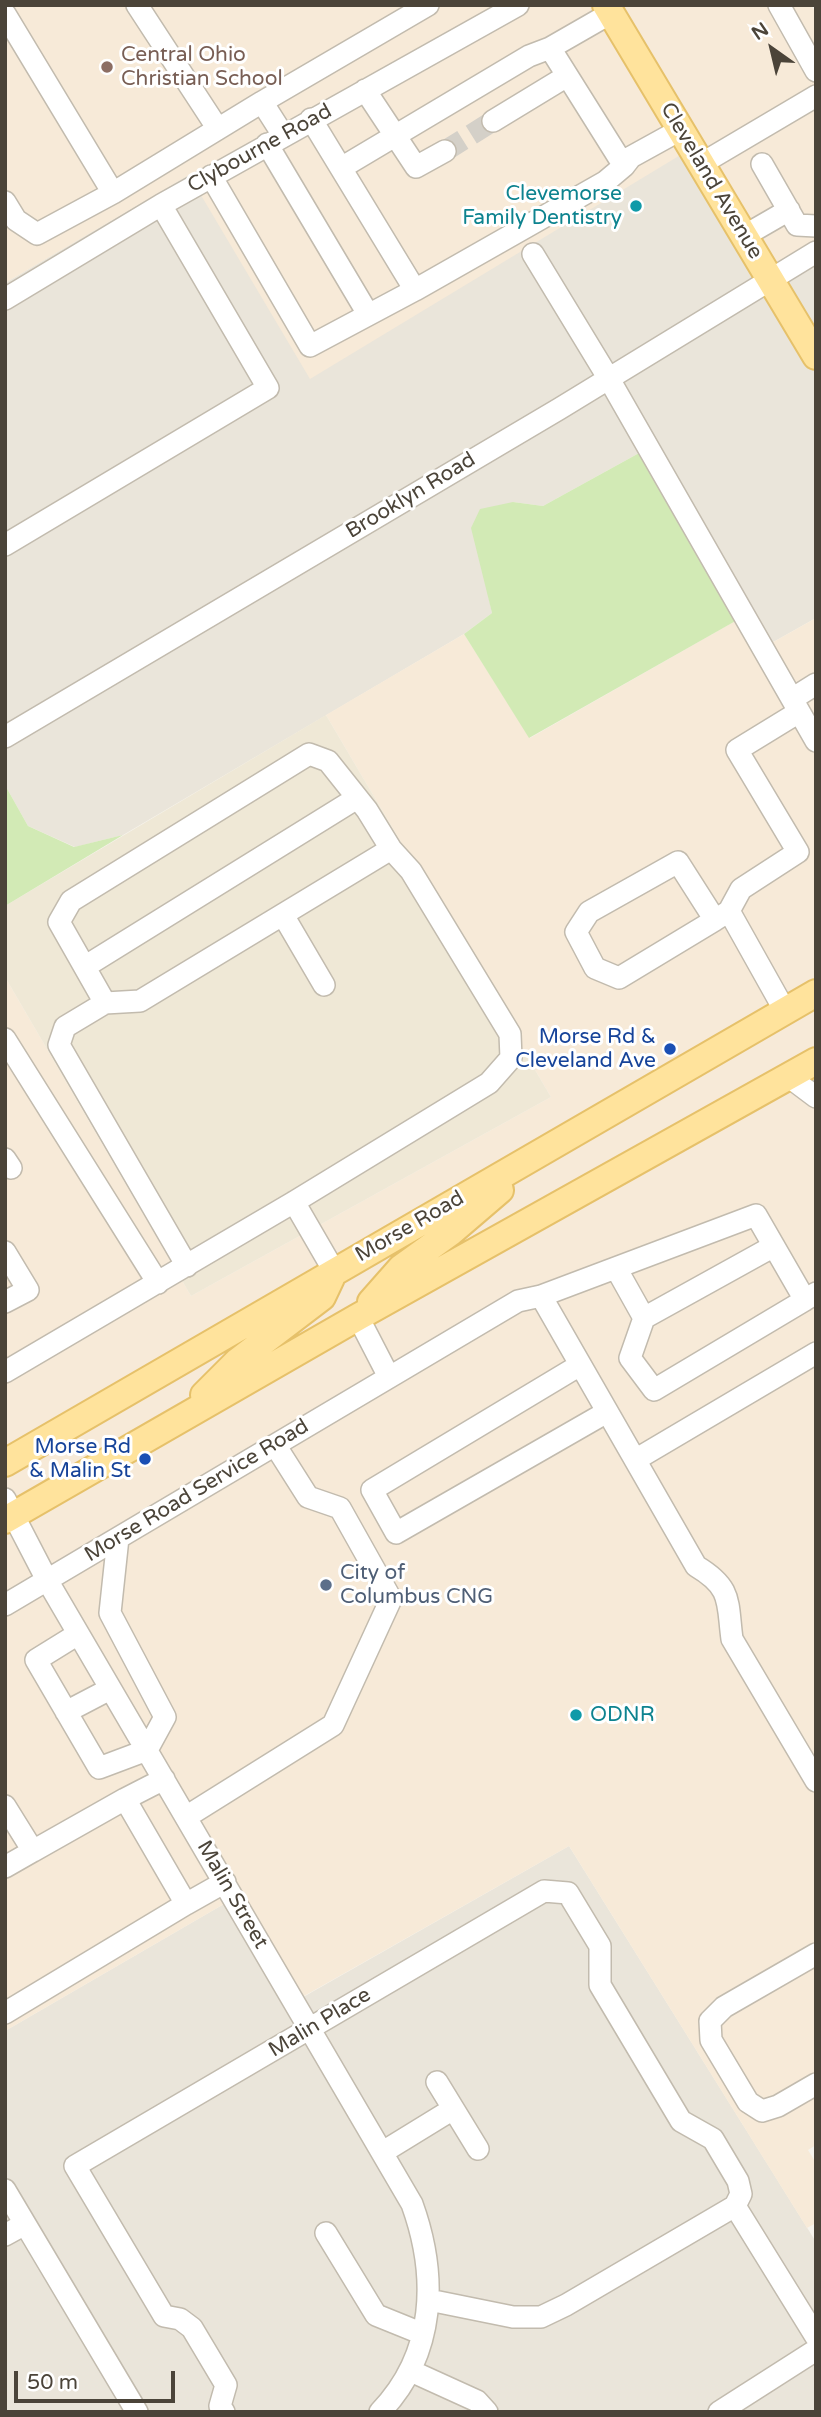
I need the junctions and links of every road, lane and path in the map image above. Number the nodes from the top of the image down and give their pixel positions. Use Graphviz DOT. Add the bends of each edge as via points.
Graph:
graph roads {
  1 [pos="137,5"];
  2 [pos="428,5"];
  3 [pos="518,5"];
  4 [pos="779,5"];
  5 [pos="608,9"];
  6 [pos="5,14"];
  7 [pos="550,48"];
  8 [pos="816,71"];
  9 [pos="567,76"];
  10 [pos="365,90"];
  11 [pos="816,96"];
  12 [pos="262,102"];
  13 [pos="311,119"];
  14 [pos="493,121"];
  15 [pos="218,128"];
  16 [pos="680,130"];
  17 [pos="395,136"];
  18 [pos="275,140"];
  19 [pos="445,151"];
  20 [pos="701,164"];
  21 [pos="762,164"];
  22 [pos="624,166"];
  23 [pos="341,168"];
  24 [pos="211,176"];
  25 [pos="113,193"];
  26 [pos="5,202"];
  27 [pos="161,205"];
  28 [pos="789,210"];
  29 [pos="816,226"];
  30 [pos="744,236"];
  31 [pos="816,252"];
  32 [pos="533,254"];
  33 [pos="769,280"];
  34 [pos="415,290"];
  35 [pos="5,299"];
  36 [pos="368,314"];
  37 [pos="816,356"];
  38 [pos="609,379"];
  39 [pos="5,545"];
  40 [pos="816,684"];
  41 [pos="795,706"];
  42 [pos="5,737"];
  43 [pos="816,741"];
  44 [pos="357,798"];
  45 [pos="391,849"];
  46 [pos="283,915"];
  47 [pos="722,916"];
  48 [pos="86,966"];
  49 [pos="324,985"];
  50 [pos="816,993"];
  51 [pos="105,1003"];
  52 [pos="785,1011"];
  53 [pos="5,1039"];
  54 [pos="816,1061"];
  55 [pos="788,1076"];
  56 [pos="816,1097"];
  57 [pos="559,1142"];
  58 [pos="294,1202"];
  59 [pos="774,1246"];
  60 [pos="5,1252"];
  61 [pos="187,1266"];
  62 [pos="616,1268"];
  63 [pos="334,1271"];
  64 [pos="158,1283"];
  65 [pos="541,1296"];
  66 [pos="810,1297"];
  67 [pos="5,1303"];
  68 [pos="358,1317"];
  69 [pos="644,1318"];
  70 [pos="816,1353"];
  71 [pos="580,1365"];
  72 [pos="5,1372"];
  73 [pos="389,1377"];
  74 [pos="607,1412"];
  75 [pos="178,1421"];
  76 [pos="275,1445"];
  77 [pos="635,1460"];
  78 [pos="5,1463"];
  79 [pos="8,1511"];
  80 [pos="118,1538"];
  81 [pos="47,1580"];
  82 [pos="5,1605"];
  83 [pos="78,1633"];
  84 [pos="110,1689"];
  85 [pos="66,1712"];
  86 [pos="146,1750"];
  87 [pos="164,1779"];
  88 [pos="816,1781"];
  89 [pos="125,1798"];
  90 [pos="5,1806"];
  91 [pos="186,1817"];
  92 [pos="33,1851"];
  93 [pos="5,1867"];
  94 [pos="225,1882"];
  95 [pos="186,1904"];
  96 [pos="816,1954"];
  97 [pos="5,2013"];
  98 [pos="311,2029"];
  99 [pos="437,2082"];
  100 [pos="816,2084"];
  101 [pos="453,2109"];
  102 [pos="478,2149"];
  103 [pos="383,2152"];
  104 [pos="5,2190"];
  105 [pos="735,2206"];
  106 [pos="25,2224"];
  107 [pos="326,2233"];
  108 [pos="5,2235"];
  109 [pos="429,2300"];
  110 [pos="423,2334"];
  111 [pos="816,2337"];
  112 [pos="816,2350"];
  113 [pos="411,2371"];
  114 [pos="137,2412"];
  115 [pos="224,2412"];
  116 [pos="380,2412"];
  117 [pos="487,2412"];
  118 [pos="719,2412"];
  1 -- 15 [label="street"];
  2 -- 12 [label="street"];
  3 -- 10 [label="street, Clybourne Road"];
  4 -- 8 [label="street"];
  5 -- 7 [label="street"];
  5 -- 16 [label="main road, Cleveland Avenue"];
  6 -- 25 [label="street"];
  7 -- 9 [label="street"];
  7 -- 17 [label="street"];
  9 -- 14 [label="street"];
  9 -- 22 [label="street"];
  10 -- 13 [label="street, Clybourne Road"];
  10 -- 17 [label="street"];
  11 -- 20 [label="street"];
  12 -- 15 [label="street"];
  12 -- 18 [label="street"];
  13 -- 18 [label="street, Clybourne Road"];
  13 -- 23 [label="street"];
  15 -- 25 [label="street"];
  16 -- 20 [label="main road, Cleveland Avenue"];
  16 -- 22 [label="street"];
  17 -- 19 [label="street" via="416,167"];
  17 -- 23 [label="street"];
  18 -- 24 [label="street, Clybourne Road"];
  18 -- 36 [label="street"];
  20 -- 30 [label="main road, Cleveland Avenue"];
  21 -- 28 [label="street"];
  22 -- 34 [label="street" via="605,182"];
  23 -- 34 [label="street"];
  24 -- 27 [label="street, Clybourne Road"];
  24 -- 36 [label="street" via="310,346"];
  25 -- 26 [label="street" via="37,234 16,220"];
  27 -- 35 [label="street, Clybourne Road"];
  27 -- 39 [label="street" via="268,388"];
  28 -- 29 [label="street" via="797,225"];
  28 -- 30 [label="street"];
  30 -- 33 [label="main road, Cleveland Avenue"];
  31 -- 33 [label="street, Brooklyn Road"];
  32 -- 38 [label="street"];
  33 -- 37 [label="main road, Cleveland Avenue"];
  33 -- 38 [label="street, Brooklyn Road"];
  34 -- 36 [label="street"];
  38 -- 41 [label="street"];
  38 -- 42 [label="street, Brooklyn Road"];
  40 -- 41 [label="street"];
  41 -- 43 [label="street"];
  41 -- 47 [label="street" via="737,750 798,852 741,890"];
  44 -- 45 [label="street"];
  44 -- 48 [label="street"];
  44 -- 48 [label="street" via="328,761 309,754 96,885 71,901 59,922"];
  45 -- 46 [label="street"];
  45 -- 58 [label="street" via="411,871 510,1034 511,1058 489,1083"];
  46 -- 49 [label="street"];
  46 -- 51 [label="street" via="140,1001"];
  47 -- 47 [label="street" via="619,978 595,968 576,932 589,912 678,862"];
  47 -- 52 [label="street"];
  48 -- 51 [label="street"];
  50 -- 52 [label="main road, Morse Road"];
  51 -- 61 [label="street" via="65,1027 60,1045"];
  52 -- 57 [label="main road, Morse Road"];
  53 -- 64 [label="street"];
  54 -- 55 [label="main road"];
  55 -- 56 [label="street"];
  55 -- 68 [label="main road"];
  57 -- 63 [label="main road, Morse Road"];
  57 -- 68 [label="main road" via="401,1268"];
  58 -- 61 [label="street"];
  58 -- 63 [label="street"];
  59 -- 62 [label="street, Morse Road Service Road" via="756,1215"];
  59 -- 66 [label="street"];
  59 -- 69 [label="street"];
  60 -- 67 [label="street" via="28,1290"];
  61 -- 64 [label="street"];
  62 -- 65 [label="street, Morse Road Service Road"];
  62 -- 69 [label="street"];
  63 -- 75 [label="main road" via="322,1297 238,1361"];
  63 -- 78 [label="main road, Morse Road"];
  64 -- 72 [label="street"];
  65 -- 71 [label="street"];
  65 -- 73 [label="street, Morse Road Service Road" via="518,1301"];
  66 -- 69 [label="street" via="654,1390 630,1358"];
  68 -- 73 [label="street"];
  68 -- 75 [label="main road"];
  70 -- 77 [label="street"];
  71 -- 74 [label="street"];
  71 -- 74 [label="street" via="372,1490 396,1533"];
  73 -- 76 [label="street, Morse Road Service Road"];
  74 -- 77 [label="street"];
  75 -- 79 [label="main road"];
  76 -- 80 [label="street, Morse Road Service Road"];
  76 -- 91 [label="street" via="308,1497 340,1508 391,1599 333,1726"];
  77 -- 88 [label="street" via="696,1566 709,1574 727,1598 732,1639"];
  79 -- 81 [label="street, Malin Street"];
  80 -- 81 [label="street, Morse Road Service Road"];
  80 -- 86 [label="street" via="110,1613 165,1717"];
  81 -- 82 [label="street, Morse Road Service Road"];
  81 -- 83 [label="street, Malin Street"];
  83 -- 84 [label="street, Malin Street"];
  83 -- 85 [label="street" via="36,1660"];
  84 -- 85 [label="street"];
  84 -- 86 [label="street, Malin Street"];
  85 -- 86 [label="street" via="99,1768"];
  86 -- 87 [label="street, Malin Street"];
  87 -- 89 [label="street"];
  87 -- 91 [label="street, Malin Street"];
  89 -- 92 [label="street"];
  89 -- 95 [label="street"];
  90 -- 92 [label="street"];
  91 -- 94 [label="street, Malin Street"];
  92 -- 93 [label="street"];
  94 -- 95 [label="street"];
  94 -- 98 [label="street, Malin Street"];
  95 -- 97 [label="street"];
  96 -- 100 [label="street" via="724,2007 710,2021 711,2040 748,2102 762,2111"];
  98 -- 103 [label="street, Malin Street"];
  98 -- 105 [label="street, Malin Place" via="544,1891 568,1893 600,1945 600,1984 681,2122 713,2139 738,2181 741,2194"];
  98 -- 115 [label="street, Malin Place" via="75,2166 164,2316 180,2319 192,2328 226,2385 220,2406"];
  99 -- 101 [label="street"];
  101 -- 102 [label="street"];
  101 -- 103 [label="street"];
  103 -- 109 [label="street, Malin Street" via="412,2204 422,2233"];
  104 -- 106 [label="street"];
  105 -- 109 [label="street" via="541,2316 513,2317"];
  105 -- 111 [label="street"];
  106 -- 108 [label="street"];
  106 -- 114 [label="street"];
  107 -- 110 [label="street" via="376,2315"];
  109 -- 110 [label="street, Malin Street"];
  110 -- 113 [label="street, Malin Street"];
  112 -- 118 [label="street"];
  113 -- 116 [label="street, Malin Street"];
  113 -- 117 [label="street" via="477,2402"];
}
